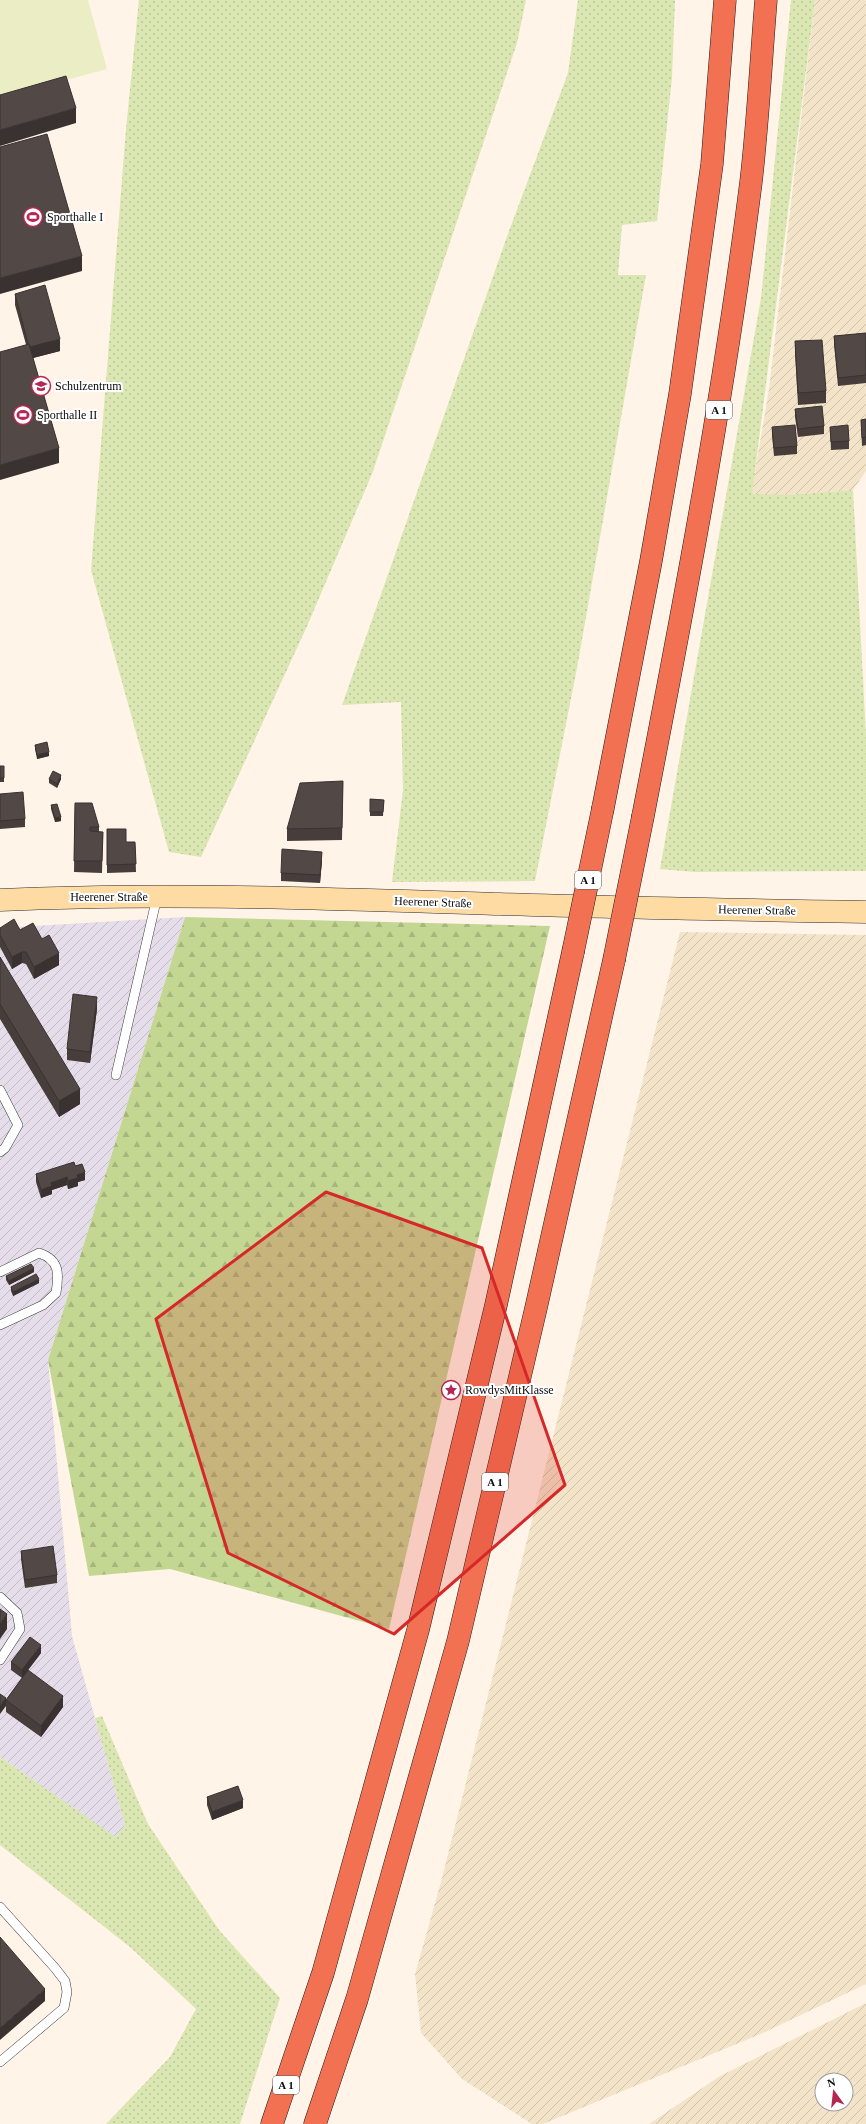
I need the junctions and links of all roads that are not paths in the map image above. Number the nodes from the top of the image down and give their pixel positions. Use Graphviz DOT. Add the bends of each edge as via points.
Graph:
graph roads {
  1 [pos="725,0"];
  2 [pos="766,0"];
  3 [pos="157,897"];
  4 [pos="0,900"];
  5 [pos="866,912"];
  6 [pos="116,1075"];
  7 [pos="0,1090"];
  8 [pos="0,1152"];
  9 [pos="0,1272"];
  10 [pos="0,1325"];
  11 [pos="0,1597"];
  12 [pos="0,1660"];
  13 [pos="0,1907"];
  14 [pos="0,2062"];
  15 [pos="272,2124"];
  16 [pos="315,2124"];
  1 -- 15 [label="highway, A 1, bridge" via="712,164 680,394 651,561 573,952 496,1305 420,1622 323,1973"];
  2 -- 16 [label="highway, A 1, bridge" via="751,180 720,405 690,574 614,960 458,1641 357,1999"];
  3 -- 4 [label="main road, Heerener Straße"];
  3 -- 5 [label="main road, Heerener Straße" via="287,897"];
  3 -- 6 [label="lane"];
  7 -- 8 [label="lane" via="18,1125"];
  9 -- 10 [label="lane" via="38,1253 54,1262 58,1273 56,1293 43,1305"];
  11 -- 12 [label="lane" via="17,1614 20,1629"];
  13 -- 14 [label="lane" via="55,1968 65,1981 67,1992 64,2008"];
}
